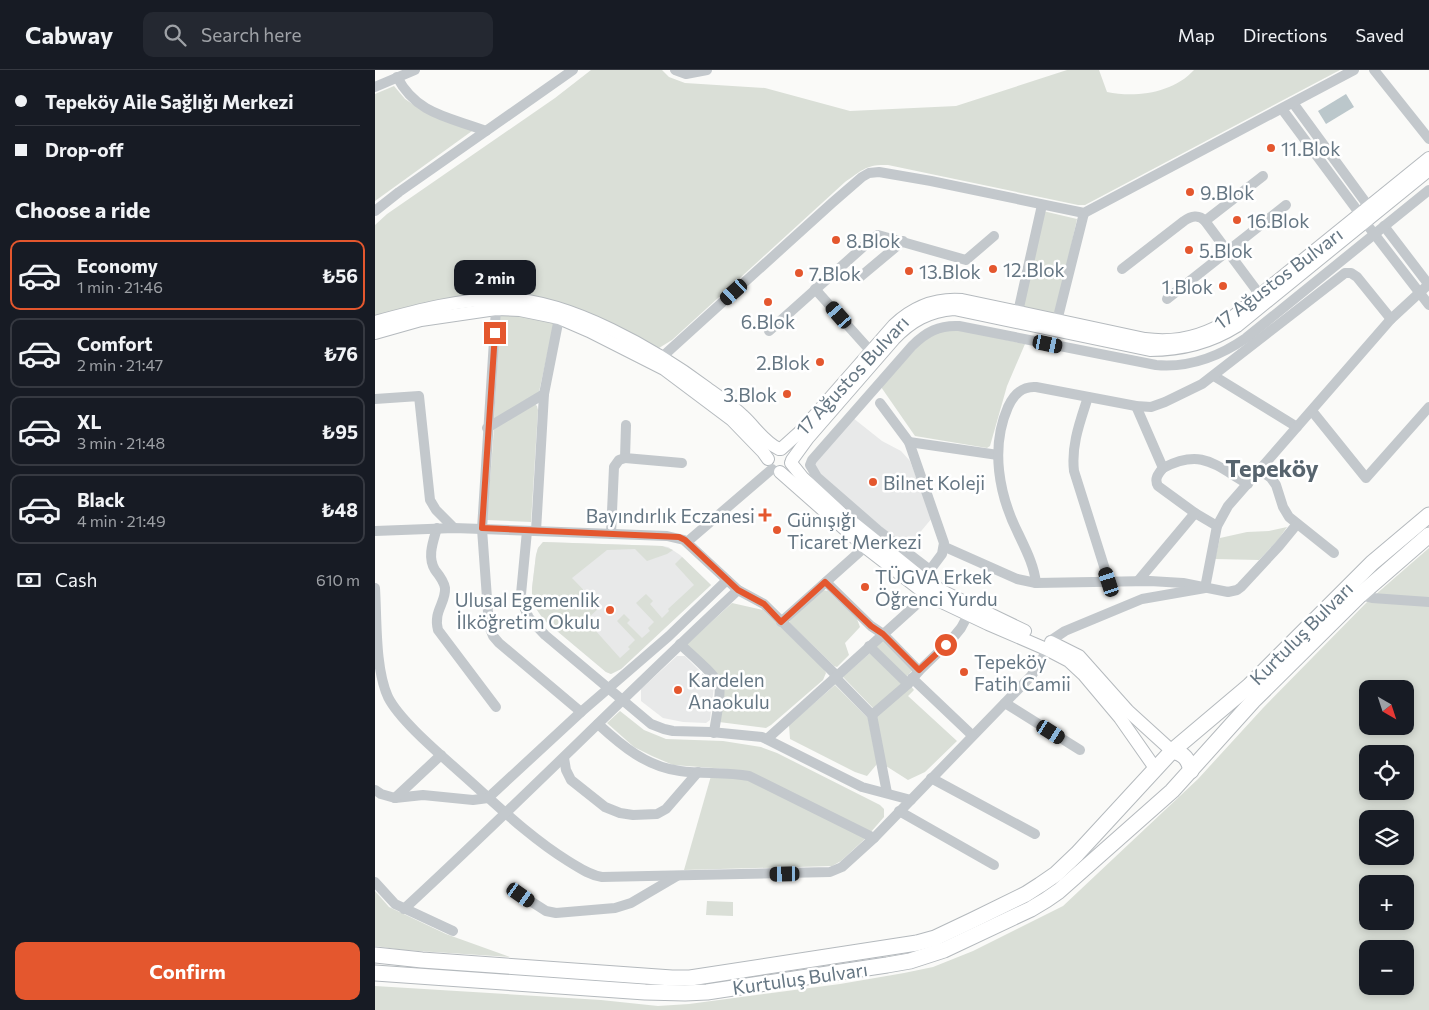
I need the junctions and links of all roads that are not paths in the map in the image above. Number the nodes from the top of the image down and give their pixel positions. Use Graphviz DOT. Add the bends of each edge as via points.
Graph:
graph roads {
  1 [pos="415,70"];
  2 [pos="573,70"];
  3 [pos="675,70"];
  4 [pos="707,70"];
  5 [pos="1354,70"];
  6 [pos="1374,70"];
  7 [pos="397,77"];
  8 [pos="375,87"];
  9 [pos="1293,103"];
  10 [pos="1282,109"];
  11 [pos="486,131"];
  12 [pos="1429,139"];
  13 [pos="1429,158"];
  14 [pos="1429,170"];
  15 [pos="1263,176"];
  16 [pos="1429,190"];
  17 [pos="1042,205"];
  18 [pos="1286,205"];
  19 [pos="375,211"];
  20 [pos="1083,213"];
  21 [pos="1365,214"];
  22 [pos="1205,221"];
  23 [pos="1384,226"];
  24 [pos="1375,234"];
  25 [pos="994,236"];
  26 [pos="903,241"];
  27 [pos="1228,251"];
  28 [pos="1123,269"];
  29 [pos="860,277"];
  30 [pos="1429,285"];
  31 [pos="815,289"];
  32 [pos="1419,292"];
  33 [pos="1167,299"];
  34 [pos="1263,299"];
  35 [pos="1429,305"];
  36 [pos="496,309"];
  37 [pos="1018,312"];
  38 [pos="559,318"];
  39 [pos="1391,319"];
  40 [pos="1057,320"];
  41 [pos="375,322"];
  42 [pos="769,331"];
  43 [pos="375,333"];
  44 [pos="874,355"];
  45 [pos="662,357"];
  46 [pos="1214,376"];
  47 [pos="544,394"];
  48 [pos="1088,397"];
  49 [pos="375,399"];
  50 [pos="880,403"];
  51 [pos="1136,406"];
  52 [pos="1429,407"];
  53 [pos="1311,411"];
  54 [pos="626,425"];
  55 [pos="1297,427"];
  56 [pos="487,428"];
  57 [pos="909,442"];
  58 [pos="780,449"];
  59 [pos="998,454"];
  60 [pos="625,458"];
  61 [pos="792,462"];
  62 [pos="681,463"];
  63 [pos="810,465"];
  64 [pos="773,467"];
  65 [pos="1163,468"];
  66 [pos="1260,470"];
  67 [pos="1247,484"];
  68 [pos="1195,513"];
  69 [pos="1429,515"];
  70 [pos="1297,524"];
  71 [pos="1217,526"];
  72 [pos="437,528"];
  73 [pos="454,528"];
  74 [pos="482,528"];
  75 [pos="375,531"];
  76 [pos="532,531"];
  77 [pos="611,534"];
  78 [pos="1429,535"];
  79 [pos="687,542"];
  80 [pos="865,547"];
  81 [pos="945,547"];
  82 [pos="1334,553"];
  83 [pos="927,575"];
  84 [pos="727,580"];
  85 [pos="1138,581"];
  86 [pos="825,582"];
  87 [pos="1109,582"];
  88 [pos="1036,583"];
  89 [pos="375,588"];
  90 [pos="1205,588"];
  91 [pos="738,590"];
  92 [pos="927,595"];
  93 [pos="1360,595"];
  94 [pos="1429,602"];
  95 [pos="968,615"];
  96 [pos="781,622"];
  97 [pos="883,634"];
  98 [pos="680,644"];
  99 [pos="1048,645"];
  100 [pos="869,646"];
  101 [pos="835,676"];
  102 [pos="913,678"];
  103 [pos="609,688"];
  104 [pos="623,700"];
  105 [pos="1005,703"];
  106 [pos="496,707"];
  107 [pos="581,712"];
  108 [pos="872,715"];
  109 [pos="598,724"];
  110 [pos="714,732"];
  111 [pos="972,736"];
  112 [pos="767,739"];
  113 [pos="1080,750"];
  114 [pos="1173,750"];
  115 [pos="441,755"];
  116 [pos="564,758"];
  117 [pos="1155,768"];
  118 [pos="1191,771"];
  119 [pos="698,772"];
  120 [pos="931,778"];
  121 [pos="375,790"];
  122 [pos="1172,791"];
  123 [pos="887,793"];
  124 [pos="395,798"];
  125 [pos="489,798"];
  126 [pos="911,800"];
  127 [pos="899,812"];
  128 [pos="505,813"];
  129 [pos="1035,834"];
  130 [pos="874,838"];
  131 [pos="994,865"];
  132 [pos="678,875"];
  133 [pos="375,882"];
  134 [pos="521,895"];
  135 [pos="404,909"];
  136 [pos="453,931"];
  137 [pos="375,955"];
  138 [pos="375,973"];
  1 -- 7 [label="street"];
  2 -- 11 [label="street"];
  3 -- 4 [label="street" via="686,74"];
  5 -- 9 [label="street"];
  6 -- 12 [label="street"];
  7 -- 8 [label="street"];
  7 -- 11 [label="street" via="409,97 420,105"];
  9 -- 10 [label="street"];
  9 -- 21 [label="street"];
  10 -- 20 [label="street"];
  10 -- 21 [label="street"];
  11 -- 19 [label="street"];
  13 -- 21 [label="main road, 17 Ağustos Bulvarı"];
  14 -- 21 [label="main road, 17 Ağustos Bulvarı"];
  15 -- 22 [label="street"];
  16 -- 23 [label="street"];
  17 -- 20 [label="street"];
  17 -- 37 [label="street"];
  17 -- 45 [label="street" via="931,181 869,173"];
  18 -- 27 [label="street"];
  20 -- 40 [label="street"];
  21 -- 24 [label="street"];
  21 -- 34 [label="main road, 17 Ağustos Bulvarı"];
  22 -- 27 [label="street"];
  22 -- 28 [label="street" via="1199,217 1187,219"];
  23 -- 24 [label="street"];
  23 -- 30 [label="street"];
  24 -- 32 [label="street"];
  24 -- 63 [label="street" via="1237,344 1213,356 1183,364 1156,365 1117,359 959,326 933,330 912,346"];
  25 -- 26 [label="street" via="966,260"];
  26 -- 29 [label="street"];
  26 -- 31 [label="street" via="881,234 875,236"];
  27 -- 33 [label="street"];
  27 -- 34 [label="street"];
  30 -- 32 [label="street"];
  31 -- 42 [label="street"];
  31 -- 44 [label="street"];
  32 -- 35 [label="street"];
  32 -- 39 [label="street"];
  34 -- 40 [label="main road, 17 Ağustos Bulvarı" via="1213,329 1173,340 1145,339"];
  34 -- 44 [label="main road, 17 Ağustos Bulvarı" via="1237,326 1187,347 1161,350 1130,346 962,310 937,311 921,317"];
  36 -- 38 [label="main road"];
  36 -- 43 [label="main road" via="421,320"];
  36 -- 56 [label="street"];
  37 -- 40 [label="main road, 17 Ağustos Bulvarı"];
  37 -- 44 [label="main road, 17 Ağustos Bulvarı" via="962,300 930,303 899,320"];
  38 -- 47 [label="street"];
  38 -- 64 [label="main road" via="664,369 732,420"];
  39 -- 46 [label="street" via="1357,277 1345,273"];
  39 -- 53 [label="street"];
  41 -- 45 [label="main road" via="438,306 499,299 521,300 581,316"];
  44 -- 58 [label="main road, 17 Ağustos Bulvarı"];
  44 -- 61 [label="main road, 17 Ağustos Bulvarı"];
  45 -- 58 [label="main road" via="736,410 770,444"];
  46 -- 51 [label="street" via="1165,402"];
  46 -- 55 [label="street"];
  47 -- 56 [label="street"];
  47 -- 76 [label="street"];
  48 -- 51 [label="street"];
  48 -- 59 [label="street" via="1037,387 1022,389 1007,410"];
  48 -- 87 [label="street" via="1075,439 1074,472"];
  49 -- 73 [label="street" via="419,396 430,500"];
  50 -- 57 [label="street"];
  51 -- 65 [label="street"];
  52 -- 53 [label="street" via="1366,478"];
  53 -- 55 [label="street"];
  54 -- 60 [label="street"];
  55 -- 66 [label="street"];
  56 -- 74 [label="street"];
  57 -- 59 [label="street"];
  57 -- 81 [label="street"];
  58 -- 61 [label="main road" via="789,453"];
  58 -- 64 [label="main road" via="771,454"];
  59 -- 88 [label="street" via="1008,509 1029,555"];
  60 -- 62 [label="street"];
  60 -- 77 [label="street" via="614,467"];
  61 -- 63 [label="street"];
  61 -- 64 [label="main road" via="787,470"];
  61 -- 83 [label="main road" via="803,478 888,553"];
  63 -- 83 [label="street" via="817,477"];
  64 -- 79 [label="street"];
  64 -- 80 [label="main road"];
  65 -- 67 [label="street" via="1203,459"];
  65 -- 68 [label="street" via="1157,476 1158,486"];
  66 -- 67 [label="street"];
  66 -- 70 [label="street" via="1273,481 1283,507"];
  67 -- 71 [label="street" via="1228,506"];
  68 -- 71 [label="street"];
  68 -- 85 [label="street"];
  69 -- 114 [label="highway, Kurtuluş Bulvarı" via="1371,564 1249,686"];
  70 -- 82 [label="street"];
  70 -- 90 [label="street" via="1237,590 1228,592"];
  71 -- 90 [label="street"];
  72 -- 73 [label="street"];
  72 -- 75 [label="street"];
  72 -- 106 [label="street" via="431,561 445,588 437,614 438,630"];
  73 -- 74 [label="street"];
  74 -- 76 [label="street"];
  74 -- 107 [label="street" via="491,632 499,643"];
  76 -- 77 [label="street"];
  76 -- 103 [label="street" via="521,594 526,613 545,635"];
  77 -- 79 [label="street" via="676,537"];
  78 -- 93 [label="highway, Kurtuluş Bulvarı"];
  79 -- 84 [label="street"];
  80 -- 86 [label="street"];
  80 -- 92 [label="main road"];
  81 -- 83 [label="street"];
  81 -- 88 [label="street" via="1017,579"];
  83 -- 99 [label="main road" via="967,603"];
  84 -- 91 [label="street"];
  84 -- 103 [label="street"];
  85 -- 87 [label="street"];
  85 -- 90 [label="street" via="1183,583"];
  86 -- 96 [label="street"];
  86 -- 97 [label="street"];
  87 -- 88 [label="street"];
  89 -- 115 [label="street" via="379,661 387,695 397,711"];
  90 -- 99 [label="street" via="1142,599 1065,631"];
  91 -- 96 [label="street" via="764,604"];
  91 -- 98 [label="street"];
  92 -- 95 [label="main road"];
  92 -- 97 [label="street"];
  93 -- 94 [label="street"];
  93 -- 118 [label="highway, Kurtuluş Bulvarı" via="1253,701"];
  95 -- 99 [label="main road"];
  95 -- 102 [label="street" via="952,639"];
  96 -- 101 [label="street"];
  97 -- 100 [label="street"];
  97 -- 102 [label="street"];
  98 -- 104 [label="street"];
  98 -- 110 [label="street" via="719,684"];
  99 -- 105 [label="street" via="1035,671"];
  99 -- 114 [label="main road" via="1079,656 1128,711"];
  99 -- 117 [label="main road" via="1083,674 1128,728"];
  100 -- 101 [label="street"];
  100 -- 102 [label="street"];
  101 -- 108 [label="street"];
  101 -- 112 [label="street"];
  102 -- 108 [label="street"];
  102 -- 111 [label="street"];
  103 -- 104 [label="street"];
  103 -- 107 [label="street"];
  104 -- 109 [label="street"];
  104 -- 110 [label="street" via="651,724 664,729"];
  105 -- 111 [label="street"];
  105 -- 113 [label="street"];
  107 -- 125 [label="street"];
  108 -- 123 [label="street"];
  109 -- 116 [label="street"];
  109 -- 119 [label="street" via="641,758 669,769"];
  110 -- 112 [label="street"];
  111 -- 120 [label="street"];
  112 -- 123 [label="street" via="862,787"];
  114 -- 117 [label="highway"];
  114 -- 118 [label="highway" via="1187,758"];
  115 -- 124 [label="street"];
  115 -- 125 [label="street"];
  116 -- 119 [label="street" via="567,774 577,785 605,807 620,813 652,815 662,812"];
  116 -- 128 [label="street"];
  117 -- 122 [label="highway" via="1158,781"];
  117 -- 137 [label="highway, Kurtuluş Bulvarı" via="1077,854 1040,886 935,938 917,943 690,978"];
  118 -- 122 [label="highway"];
  119 -- 130 [label="street" via="756,778"];
  120 -- 126 [label="street"];
  120 -- 129 [label="street"];
  121 -- 124 [label="street"];
  122 -- 138 [label="highway, Kurtuluş Bulvarı" via="1046,900 944,950 910,961 685,993"];
  123 -- 126 [label="street"];
  124 -- 125 [label="street" via="423,795 473,800"];
  125 -- 128 [label="street"];
  126 -- 127 [label="street"];
  127 -- 130 [label="street"];
  127 -- 131 [label="street"];
  128 -- 132 [label="street" via="544,845 592,875"];
  128 -- 135 [label="street"];
  130 -- 132 [label="street" via="842,867 830,872"];
  132 -- 134 [label="street" via="631,904 615,908 556,913 546,911"];
  133 -- 135 [label="street" via="392,902"];
  135 -- 136 [label="street"];
}
